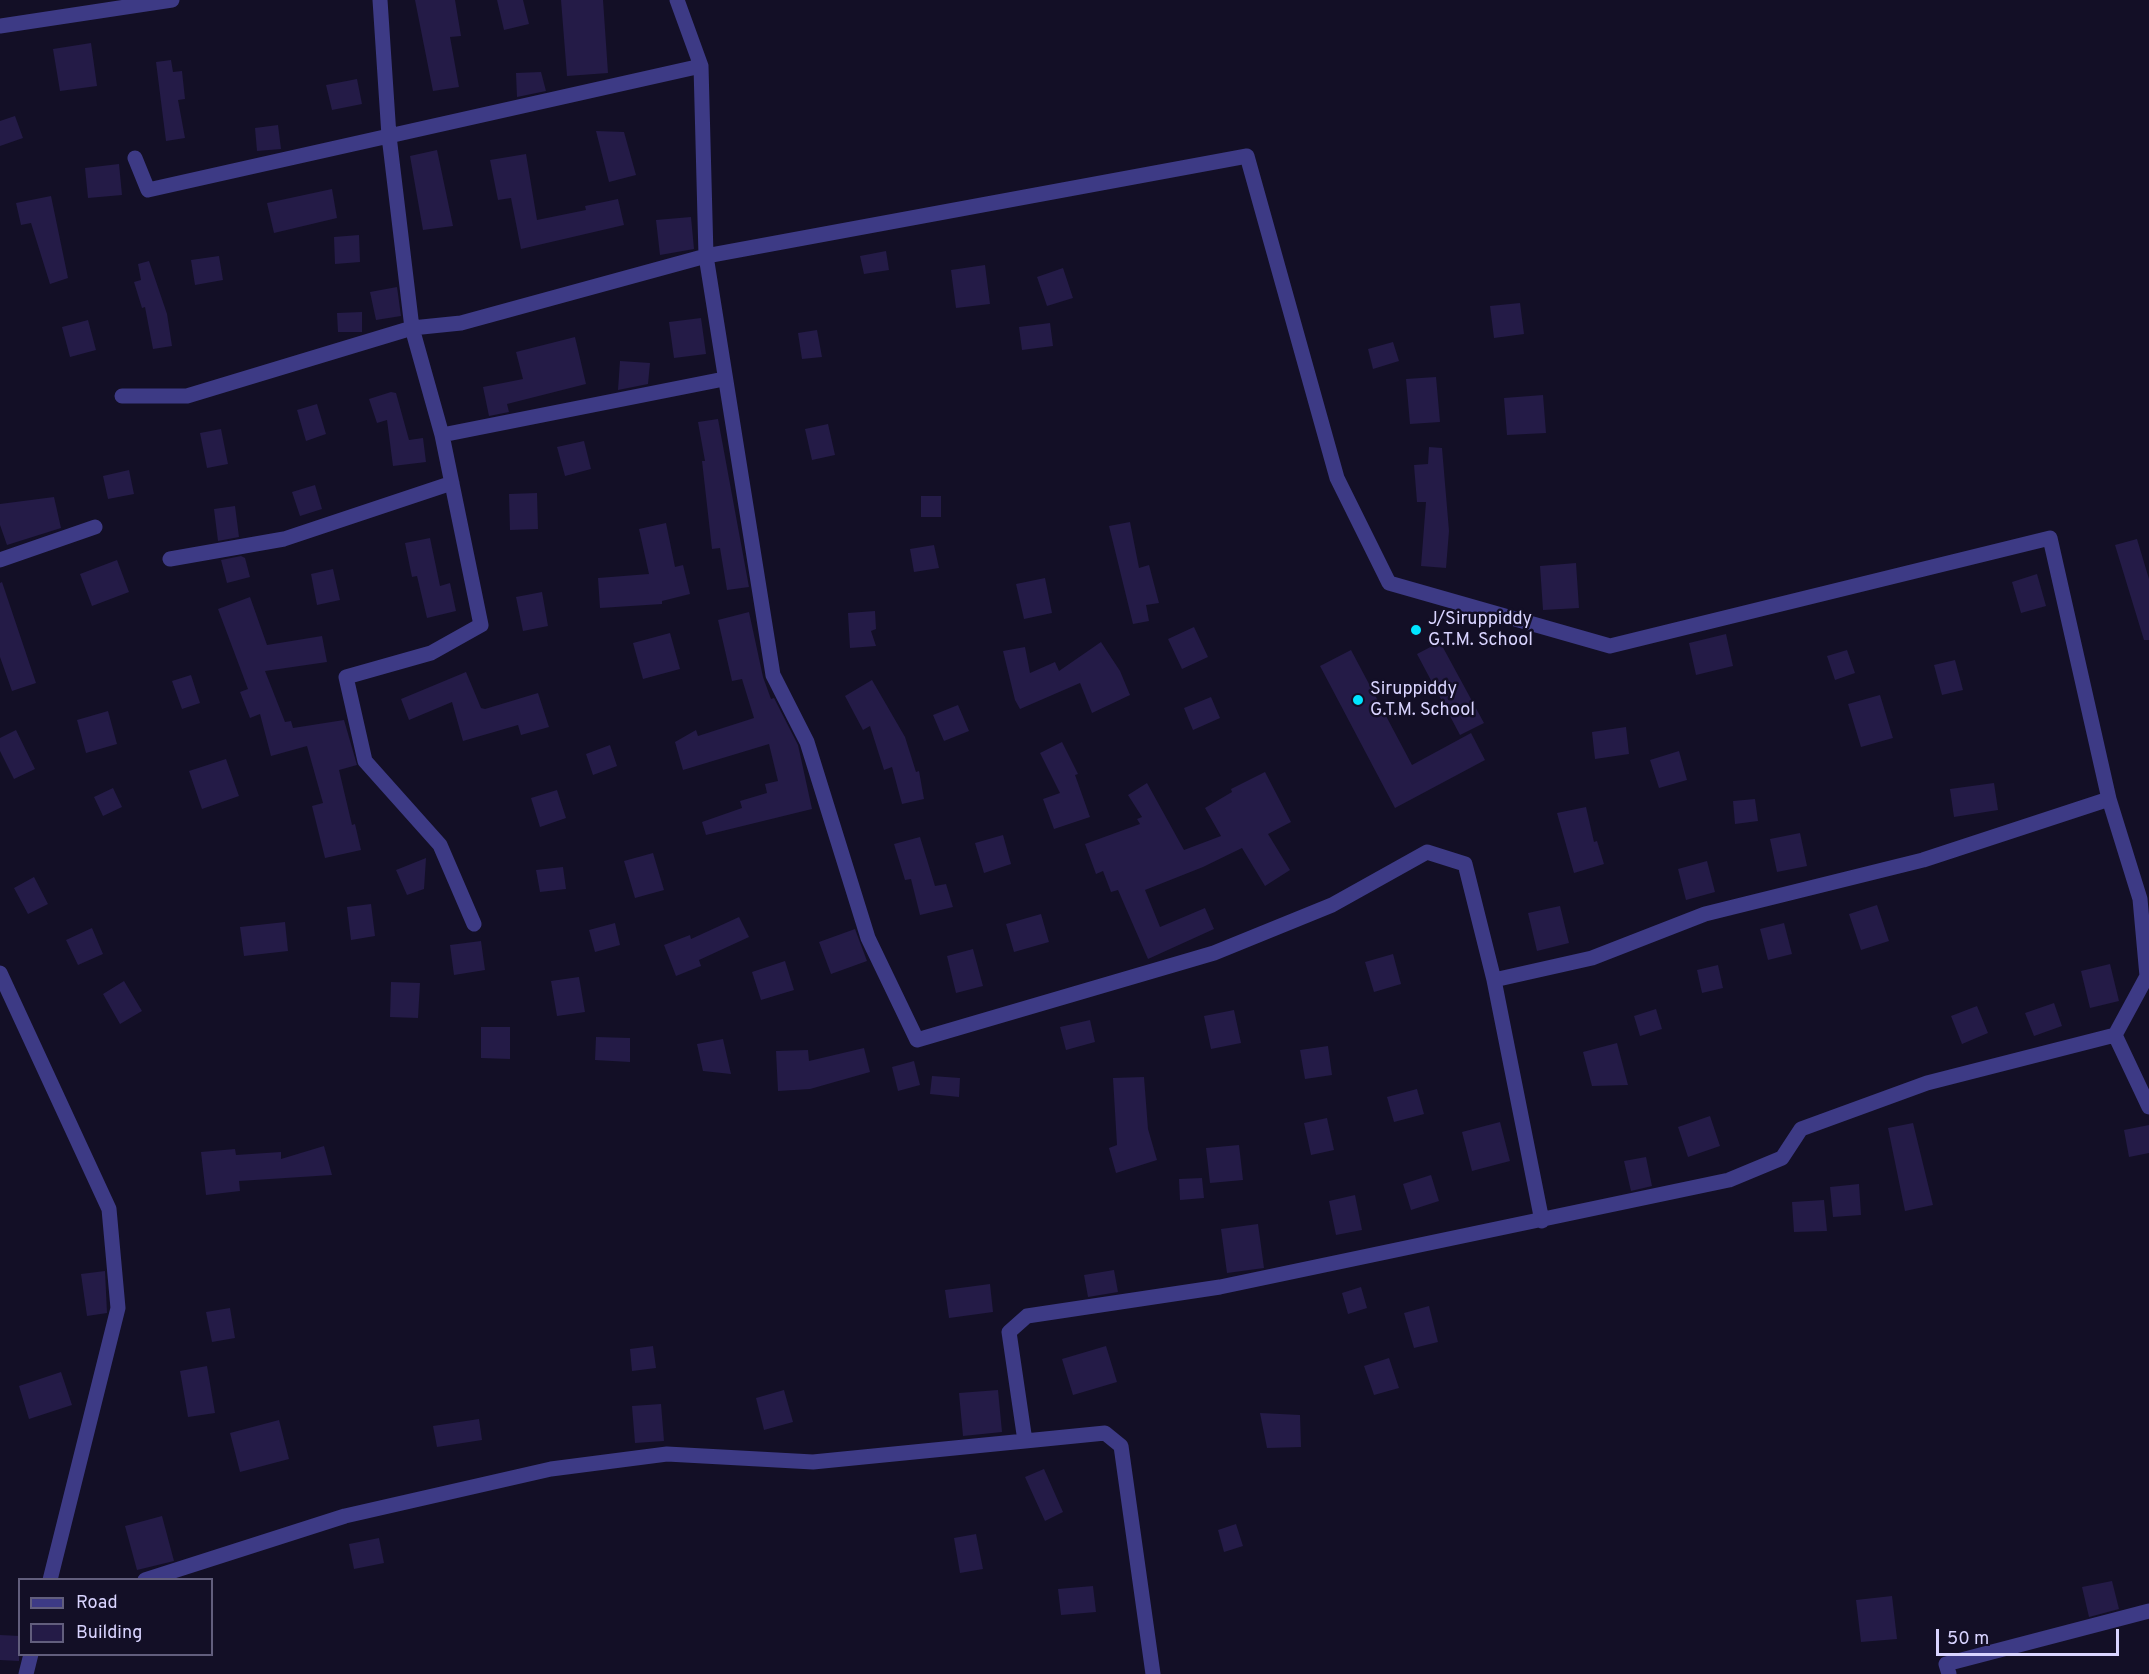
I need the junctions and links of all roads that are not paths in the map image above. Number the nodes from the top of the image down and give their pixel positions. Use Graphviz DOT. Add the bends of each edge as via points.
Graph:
graph roads {
  1 [pos="172,0"];
  2 [pos="380,0"];
  3 [pos="677,0"];
  4 [pos="0,26"];
  5 [pos="701,66"];
  6 [pos="389,136"];
  7 [pos="135,158"];
  8 [pos="706,256"];
  9 [pos="412,328"];
  10 [pos="724,379"];
  11 [pos="122,396"];
  12 [pos="442,435"];
  13 [pos="452,483"];
  14 [pos="95,527"];
  15 [pos="170,559"];
  16 [pos="0,560"];
  17 [pos="2109,799"];
  18 [pos="474,924"];
  19 [pos="0,974"];
  20 [pos="1494,980"];
  21 [pos="2115,1035"];
  22 [pos="2149,1107"];
  23 [pos="1542,1221"];
  24 [pos="1025,1441"];
  25 [pos="50,1578"];
  26 [pos="151,1578"];
  27 [pos="2149,1611"];
  28 [pos="30,1656"];
  29 [pos="26,1674"];
  30 [pos="1153,1674"];
  31 [pos="1949,1674"];
  1 -- 4 [label="street"];
  2 -- 6 [label="street"];
  3 -- 5 [label="street"];
  5 -- 6 [label="street"];
  5 -- 8 [label="street"];
  6 -- 7 [label="street" via="148,190"];
  6 -- 9 [label="street"];
  8 -- 9 [label="street" via="461,323"];
  8 -- 10 [label="street"];
  8 -- 17 [label="street" via="1248,156 1337,478 1389,583 1610,646 2050,537"];
  9 -- 11 [label="street" via="187,396"];
  9 -- 12 [label="street"];
  10 -- 12 [label="street"];
  10 -- 20 [label="street" via="773,675 807,742 868,938 917,1040 1214,953 1332,905 1427,852 1465,864"];
  12 -- 13 [label="street"];
  13 -- 15 [label="street" via="284,539"];
  13 -- 18 [label="street" via="481,625 431,653 346,678 365,762 440,845"];
  14 -- 16 [label="street"];
  17 -- 20 [label="street" via="1923,860 1705,914 1592,958"];
  17 -- 21 [label="street" via="2140,899 2147,976"];
  19 -- 25 [label="street" via="109,1209 118,1308"];
  20 -- 23 [label="street"];
  21 -- 22 [label="street"];
  21 -- 23 [label="street" via="1927,1083 1801,1129 1782,1158 1729,1180"];
  23 -- 24 [label="street" via="1220,1287 1027,1316 1010,1332"];
  24 -- 26 [label="street" via="813,1462 668,1454 551,1469 345,1516"];
  24 -- 30 [label="street" via="1105,1433 1121,1446"];
  27 -- 31 [label="street" via="1946,1664"];
  28 -- 29 [label="street"];
}
